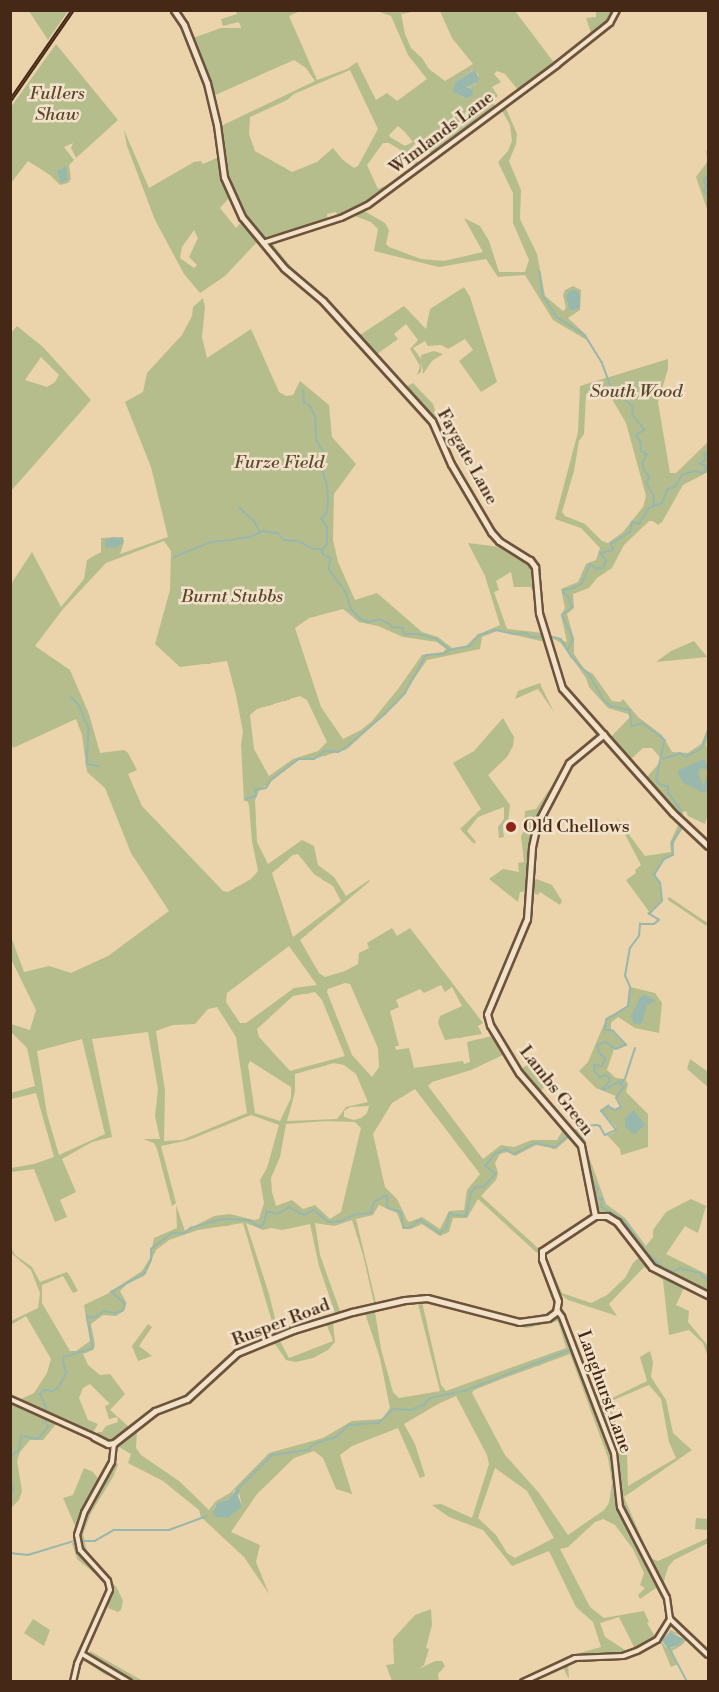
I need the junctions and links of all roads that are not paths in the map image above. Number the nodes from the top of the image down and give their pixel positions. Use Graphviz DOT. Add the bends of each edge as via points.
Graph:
graph roads {
  1 [pos="174,10"];
  2 [pos="617,10"];
  3 [pos="262,243"];
  4 [pos="604,734"];
  5 [pos="708,846"];
  6 [pos="595,1216"];
  7 [pos="708,1295"];
  8 [pos="556,1310"];
  9 [pos="10,1399"];
  10 [pos="94,1437"];
  11 [pos="114,1443"];
  12 [pos="670,1619"];
  13 [pos="675,1624"];
  14 [pos="666,1626"];
  15 [pos="82,1654"];
  16 [pos="708,1655"];
  17 [pos="73,1682"];
  18 [pos="129,1682"];
  19 [pos="523,1682"];
  1 -- 3 [label="street, Faygate Lane" via="210,92 225,181 241,215"];
  2 -- 3 [label="street, Wimlands Lane" via="610,22 557,65 368,205 341,218"];
  3 -- 4 [label="street, Faygate Lane" via="286,270 323,301 432,421 451,464 491,532 534,564 539,610 562,688"];
  4 -- 5 [label="street, Faygate Lane"];
  4 -- 6 [label="street, Lambs Green" via="568,763 537,824 527,919 487,1014 519,1073 573,1133 584,1153"];
  6 -- 7 [label="street" via="617,1222 652,1267"];
  6 -- 8 [label="street" via="542,1251 556,1294"];
  8 -- 11 [label="street, Rusper Road" via="545,1319 522,1323 438,1299 420,1298 376,1305 312,1323 237,1353 190,1397 155,1411"];
  8 -- 12 [label="street, Langhurst Lane" via="613,1448 621,1509 667,1598"];
  9 -- 10 [label="street"];
  10 -- 11 [label="street"];
  11 -- 15 [label="street" via="112,1462 84,1512 77,1535 80,1550 110,1585"];
  12 -- 13 [label="street"];
  12 -- 14 [label="street"];
  13 -- 14 [label="street"];
  13 -- 16 [label="street"];
  14 -- 19 [label="street" via="655,1641 628,1655 575,1658"];
  15 -- 17 [label="street"];
  15 -- 18 [label="street"];
}
